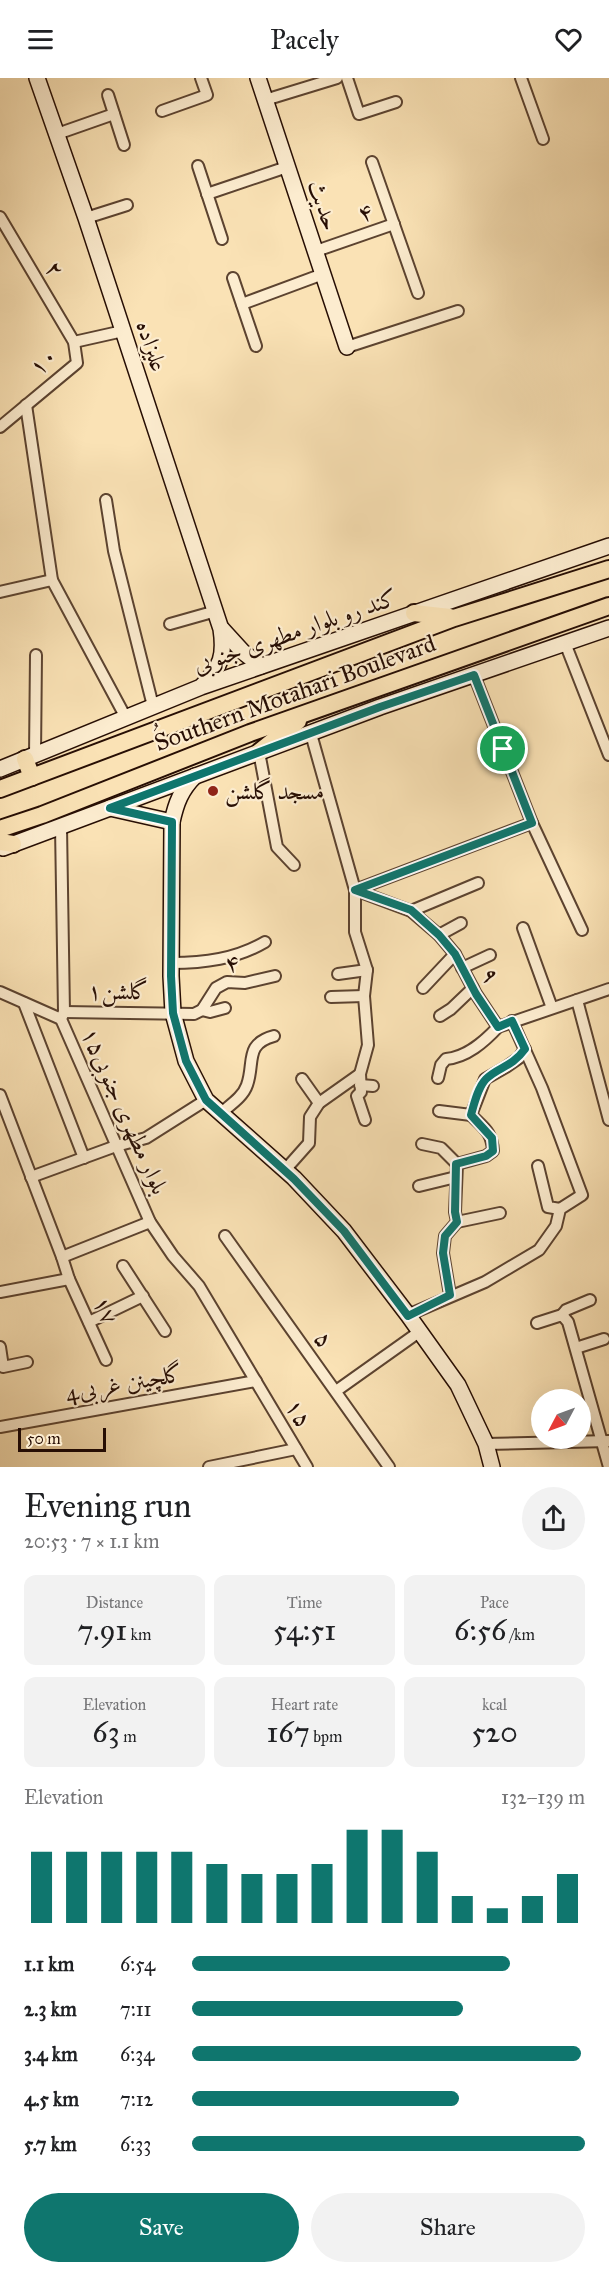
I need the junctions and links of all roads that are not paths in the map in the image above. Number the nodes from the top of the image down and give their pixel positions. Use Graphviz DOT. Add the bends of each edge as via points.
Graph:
graph roads {
  1 [pos="37,78"];
  2 [pos="201,78"];
  3 [pos="258,78"];
  4 [pos="337,78"];
  5 [pos="347,78"];
  6 [pos="521,78"];
  7 [pos="108,95"];
  8 [pos="265,100"];
  9 [pos="396,102"];
  10 [pos="162,111"];
  11 [pos="114,114"];
  12 [pos="57,134"];
  13 [pos="543,139"];
  14 [pos="124,145"];
  15 [pos="372,162"];
  16 [pos="198,166"];
  17 [pos="287,167"];
  18 [pos="207,194"];
  19 [pos="127,205"];
  20 [pos="0,217"];
  21 [pos="86,218"];
  22 [pos="394,224"];
  23 [pos="222,239"];
  24 [pos="316,251"];
  25 [pos="323,274"];
  26 [pos="233,278"];
  27 [pos="418,293"];
  28 [pos="242,304"];
  29 [pos="458,311"];
  30 [pos="123,331"];
  31 [pos="74,342"];
  32 [pos="256,346"];
  33 [pos="347,347"];
  34 [pos="26,405"];
  35 [pos="0,427"];
  36 [pos="106,500"];
  37 [pos="609,546"];
  38 [pos="609,569"];
  39 [pos="52,580"];
  40 [pos="0,591"];
  41 [pos="609,606"];
  42 [pos="216,611"];
  43 [pos="414,614"];
  44 [pos="454,618"];
  45 [pos="170,624"];
  46 [pos="609,628"];
  47 [pos="221,629"];
  48 [pos="565,643"];
  49 [pos="36,655"];
  50 [pos="261,666"];
  51 [pos="474,675"];
  52 [pos="201,687"];
  53 [pos="153,706"];
  54 [pos="309,712"];
  55 [pos="125,716"];
  56 [pos="311,734"];
  57 [pos="259,752"];
  58 [pos="609,755"];
  59 [pos="30,757"];
  60 [pos="0,769"];
  61 [pos="195,776"];
  62 [pos="32,777"];
  63 [pos="0,789"];
  64 [pos="110,808"];
  65 [pos="172,822"];
  66 [pos="532,823"];
  67 [pos="61,827"];
  68 [pos="0,829"];
  69 [pos="4,845"];
  70 [pos="294,865"];
  71 [pos="478,882"];
  72 [pos="355,890"];
  73 [pos="411,910"];
  74 [pos="461,922"];
  75 [pos="523,928"];
  76 [pos="582,930"];
  77 [pos="439,935"];
  78 [pos="265,942"];
  79 [pos="455,954"];
  80 [pos="490,955"];
  81 [pos="171,963"];
  82 [pos="462,968"];
  83 [pos="367,970"];
  84 [pos="338,974"];
  85 [pos="275,976"];
  86 [pos="423,988"];
  87 [pos="473,988"];
  88 [pos="609,989"];
  89 [pos="0,992"];
  90 [pos="363,996"];
  91 [pos="331,997"];
  92 [pos="577,1000"];
  93 [pos="24,1003"];
  94 [pos="225,1008"];
  95 [pos="552,1008"];
  96 [pos="202,1010"];
  97 [pos="173,1013"];
  98 [pos="63,1015"];
  99 [pos="440,1016"];
  100 [pos="512,1021"];
  101 [pos="498,1027"];
  102 [pos="274,1036"];
  103 [pos="525,1049"];
  104 [pos="438,1078"];
  105 [pos="302,1079"];
  106 [pos="360,1079"];
  107 [pos="373,1086"];
  108 [pos="605,1087"];
  109 [pos="0,1095"];
  110 [pos="206,1100"];
  111 [pos="319,1103"];
  112 [pos="439,1111"];
  113 [pos="221,1113"];
  114 [pos="471,1115"];
  115 [pos="365,1120"];
  116 [pos="609,1120"];
  117 [pos="502,1130"];
  118 [pos="488,1131"];
  119 [pos="422,1144"];
  120 [pos="116,1146"];
  121 [pos="84,1158"];
  122 [pos="456,1164"];
  123 [pos="538,1166"];
  124 [pos="285,1170"];
  125 [pos="31,1177"];
  126 [pos="456,1177"];
  127 [pos="419,1186"];
  128 [pos="560,1209"];
  129 [pos="500,1214"];
  130 [pos="150,1222"];
  131 [pos="457,1222"];
  132 [pos="225,1236"];
  133 [pos="62,1257"];
  134 [pos="123,1266"];
  135 [pos="69,1279"];
  136 [pos="0,1292"];
  137 [pos="450,1295"];
  138 [pos="143,1296"];
  139 [pos="590,1300"];
  140 [pos="562,1315"];
  141 [pos="408,1316"];
  142 [pos="89,1322"];
  143 [pos="537,1323"];
  144 [pos="165,1331"];
  145 [pos="420,1332"];
  146 [pos="604,1338"];
  147 [pos="0,1347"];
  148 [pos="576,1348"];
  149 [pos="106,1360"];
  150 [pos="27,1362"];
  151 [pos="256,1381"];
  152 [pos="336,1391"];
  153 [pos="0,1427"];
  154 [pos="605,1441"];
  155 [pos="486,1444"];
  156 [pos="296,1449"];
  157 [pos="209,1467"];
  158 [pos="307,1467"];
  159 [pos="389,1467"];
  160 [pos="492,1467"];
  161 [pos="609,1467"];
  1 -- 12 [label="street, علیزاده"];
  2 -- 10 [label="street" via="207,96"];
  3 -- 8 [label="street, حدیث"];
  4 -- 8 [label="street"];
  5 -- 9 [label="street" via="358,114"];
  6 -- 13 [label="street"];
  7 -- 11 [label="street"];
  8 -- 17 [label="street, حدیث"];
  11 -- 12 [label="street"];
  11 -- 14 [label="street"];
  12 -- 21 [label="street, علیزاده"];
  15 -- 22 [label="street"];
  16 -- 18 [label="street"];
  17 -- 18 [label="street"];
  17 -- 24 [label="street, حدیث"];
  18 -- 23 [label="street"];
  19 -- 21 [label="street"];
  20 -- 31 [label="street, ۲"];
  21 -- 30 [label="street, علیزاده"];
  22 -- 24 [label="street, ۴"];
  22 -- 27 [label="street"];
  24 -- 25 [label="street, حدیث"];
  25 -- 28 [label="street"];
  25 -- 33 [label="street, حدیث"];
  26 -- 28 [label="street"];
  28 -- 32 [label="street"];
  29 -- 33 [label="street"];
  30 -- 31 [label="street"];
  30 -- 42 [label="street, علیزاده"];
  31 -- 34 [label="street, ۱۰" via="77,363"];
  34 -- 35 [label="street, ۱۰"];
  34 -- 39 [label="street"];
  36 -- 53 [label="street" via="114,551"];
  37 -- 43 [label="street, کند رو بلوار مطهری جنوبی"];
  38 -- 44 [label="main road, ُSouthern Motahari Boulevard"];
  39 -- 40 [label="street"];
  39 -- 55 [label="street"];
  41 -- 54 [label="main road, ُSouthern Motahari Boulevard"];
  42 -- 45 [label="street"];
  42 -- 47 [label="street, علیزاده"];
  43 -- 44 [label="main road"];
  43 -- 50 [label="street, کند رو بلوار مطهری جنوبی"];
  44 -- 62 [label="main road, ُSouthern Motahari Boulevard"];
  46 -- 48 [label="street"];
  47 -- 50 [label="street, علیزاده"];
  47 -- 52 [label="street, علیزاده" via="221,661"];
  48 -- 51 [label="street"];
  48 -- 58 [label="street"];
  49 -- 59 [label="street"];
  50 -- 52 [label="street, کند رو بلوار مطهری جنوبی"];
  51 -- 56 [label="street"];
  51 -- 66 [label="street"];
  52 -- 53 [label="street, کند رو بلوار مطهری جنوبی"];
  53 -- 55 [label="street, کند رو بلوار مطهری جنوبی"];
  54 -- 57 [label="main road"];
  54 -- 68 [label="main road, ُSouthern Motahari Boulevard"];
  55 -- 59 [label="street, کند رو بلوار مطهری جنوبی"];
  56 -- 57 [label="street"];
  56 -- 72 [label="street"];
  57 -- 61 [label="street"];
  57 -- 70 [label="street" via="277,847"];
  59 -- 60 [label="street, کند رو بلوار مطهری جنوبی"];
  59 -- 62 [label="main road"];
  61 -- 64 [label="street"];
  61 -- 65 [label="street" via="175,803"];
  62 -- 63 [label="main road, ُSouthern Motahari Boulevard"];
  64 -- 65 [label="street"];
  64 -- 67 [label="street"];
  65 -- 81 [label="street"];
  66 -- 72 [label="street"];
  66 -- 76 [label="street"];
  67 -- 69 [label="street"];
  67 -- 98 [label="street, بلوار مطهری جنوبی۱۵"];
  71 -- 73 [label="street"];
  72 -- 73 [label="street, ۹"];
  72 -- 83 [label="street" via="355,932"];
  73 -- 77 [label="street, ۹"];
  74 -- 77 [label="street"];
  75 -- 95 [label="street"];
  77 -- 79 [label="street, ۹"];
  78 -- 81 [label="street" via="251,951 224,958"];
  79 -- 82 [label="street, ۹"];
  79 -- 86 [label="street"];
  80 -- 82 [label="street"];
  81 -- 97 [label="street"];
  82 -- 87 [label="street, ۹"];
  83 -- 84 [label="street"];
  83 -- 90 [label="street"];
  85 -- 96 [label="street, ۴" via="245,983 227,982 216,988"];
  87 -- 99 [label="street"];
  87 -- 101 [label="street, ۹"];
  88 -- 92 [label="street"];
  89 -- 93 [label="street"];
  90 -- 91 [label="street"];
  90 -- 106 [label="street" via="368,1045"];
  92 -- 95 [label="street"];
  92 -- 108 [label="street"];
  93 -- 98 [label="street"];
  93 -- 121 [label="street"];
  94 -- 96 [label="street"];
  95 -- 100 [label="street"];
  96 -- 97 [label="street" via="194,1014"];
  97 -- 98 [label="street, گلشن۱"];
  97 -- 110 [label="street" via="186,1061"];
  98 -- 120 [label="street, بلوار مطهری جنوبی۱۵"];
  100 -- 101 [label="street"];
  100 -- 103 [label="street"];
  101 -- 104 [label="street" via="486,1041 459,1058 446,1059"];
  102 -- 113 [label="street" via="253,1050 247,1087"];
  103 -- 114 [label="street" via="512,1063 485,1079"];
  103 -- 128 [label="street" via="582,1196"];
  105 -- 111 [label="street"];
  106 -- 107 [label="street"];
  106 -- 111 [label="street"];
  106 -- 115 [label="street" via="361,1092 357,1096"];
  108 -- 116 [label="street"];
  109 -- 125 [label="street, ۱۷"];
  110 -- 113 [label="street"];
  110 -- 120 [label="street" via="146,1138"];
  111 -- 124 [label="street" via="310,1117 309,1143"];
  112 -- 114 [label="street"];
  113 -- 124 [label="street"];
  114 -- 118 [label="street"];
  117 -- 118 [label="street"];
  118 -- 122 [label="street" via="493,1151"];
  119 -- 122 [label="street" via="441,1148"];
  120 -- 121 [label="street"];
  120 -- 130 [label="street, بلوار مطهری جنوبی۱۵"];
  121 -- 125 [label="street"];
  122 -- 126 [label="street"];
  123 -- 128 [label="street" via="548,1207"];
  124 -- 141 [label="street" via="344,1231"];
  125 -- 133 [label="street, ۱۷"];
  126 -- 127 [label="street"];
  126 -- 131 [label="street"];
  128 -- 137 [label="street" via="556,1226 539,1250 485,1282"];
  129 -- 131 [label="street"];
  130 -- 133 [label="street"];
  130 -- 151 [label="street, بلوار مطهری جنوبی۱۵" via="199,1286"];
  131 -- 137 [label="street" via="445,1236 443,1253"];
  132 -- 152 [label="street, ۵"];
  133 -- 135 [label="street, ۱۷"];
  134 -- 138 [label="street"];
  135 -- 136 [label="street"];
  135 -- 142 [label="street, ۱۷"];
  137 -- 141 [label="street"];
  138 -- 142 [label="street"];
  138 -- 144 [label="street"];
  139 -- 140 [label="street"];
  140 -- 143 [label="street"];
  140 -- 148 [label="street"];
  141 -- 145 [label="street"];
  142 -- 149 [label="street, ۱۷"];
  145 -- 152 [label="street"];
  145 -- 155 [label="street" via="458,1385"];
  146 -- 148 [label="street"];
  147 -- 150 [label="street" via="3,1367"];
  148 -- 154 [label="street"];
  151 -- 153 [label="street, 4گلچینن غربی"];
  151 -- 156 [label="street, ۱۵"];
  152 -- 159 [label="street, ۵"];
  154 -- 155 [label="street"];
  154 -- 161 [label="street"];
  155 -- 160 [label="street"];
  156 -- 157 [label="street"];
  156 -- 158 [label="street, ۱۵"];
}
